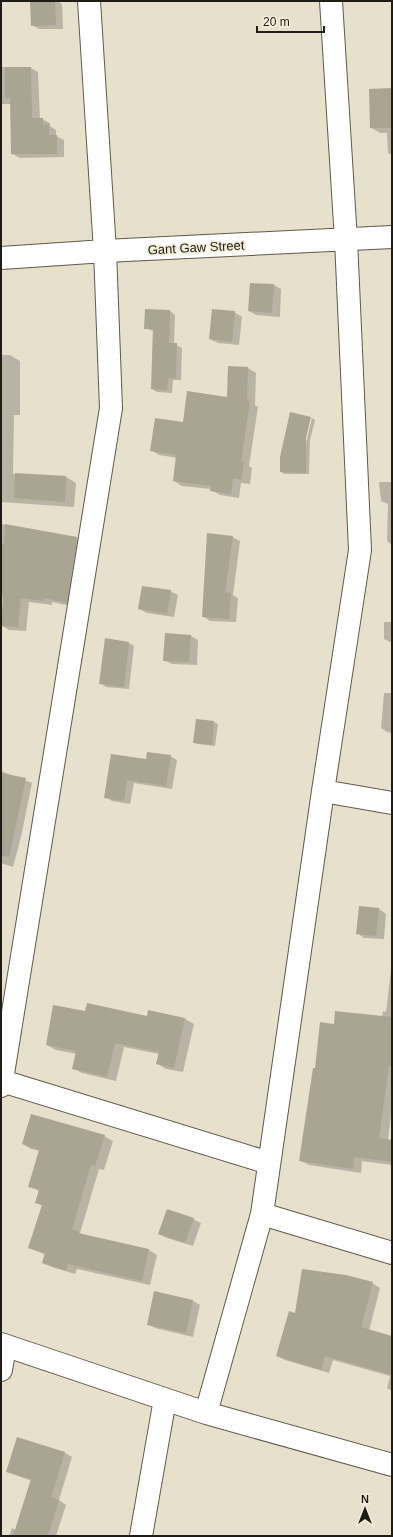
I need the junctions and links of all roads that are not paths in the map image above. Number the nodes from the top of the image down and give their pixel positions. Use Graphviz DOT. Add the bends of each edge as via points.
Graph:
graph roads {
  1 [pos="89,1"];
  2 [pos="331,1"];
  3 [pos="392,238"];
  4 [pos="346,240"];
  5 [pos="105,251"];
  6 [pos="1,258"];
  7 [pos="323,791"];
  8 [pos="392,803"];
  9 [pos="1,1084"];
  10 [pos="269,1163"];
  11 [pos="262,1214"];
  12 [pos="392,1253"];
  13 [pos="3,1345"];
  14 [pos="1,1370"];
  15 [pos="165,1399"];
  16 [pos="206,1413"];
  17 [pos="392,1465"];
  18 [pos="141,1536"];
  1 -- 5 [label="street"];
  2 -- 4 [label="street"];
  3 -- 4 [label="street, Gant Gaw Street"];
  4 -- 5 [label="street, Gant Gaw Street"];
  4 -- 7 [label="street" via="360,550"];
  5 -- 6 [label="street, Gant Gaw Street"];
  5 -- 9 [label="street" via="111,408"];
  7 -- 8 [label="street"];
  7 -- 10 [label="street"];
  9 -- 10 [label="street"];
  10 -- 11 [label="street"];
  11 -- 12 [label="street"];
  11 -- 16 [label="street"];
  13 -- 14 [label="street"];
  13 -- 15 [label="street"];
  15 -- 16 [label="street"];
  15 -- 18 [label="street"];
  16 -- 17 [label="street"];
}
